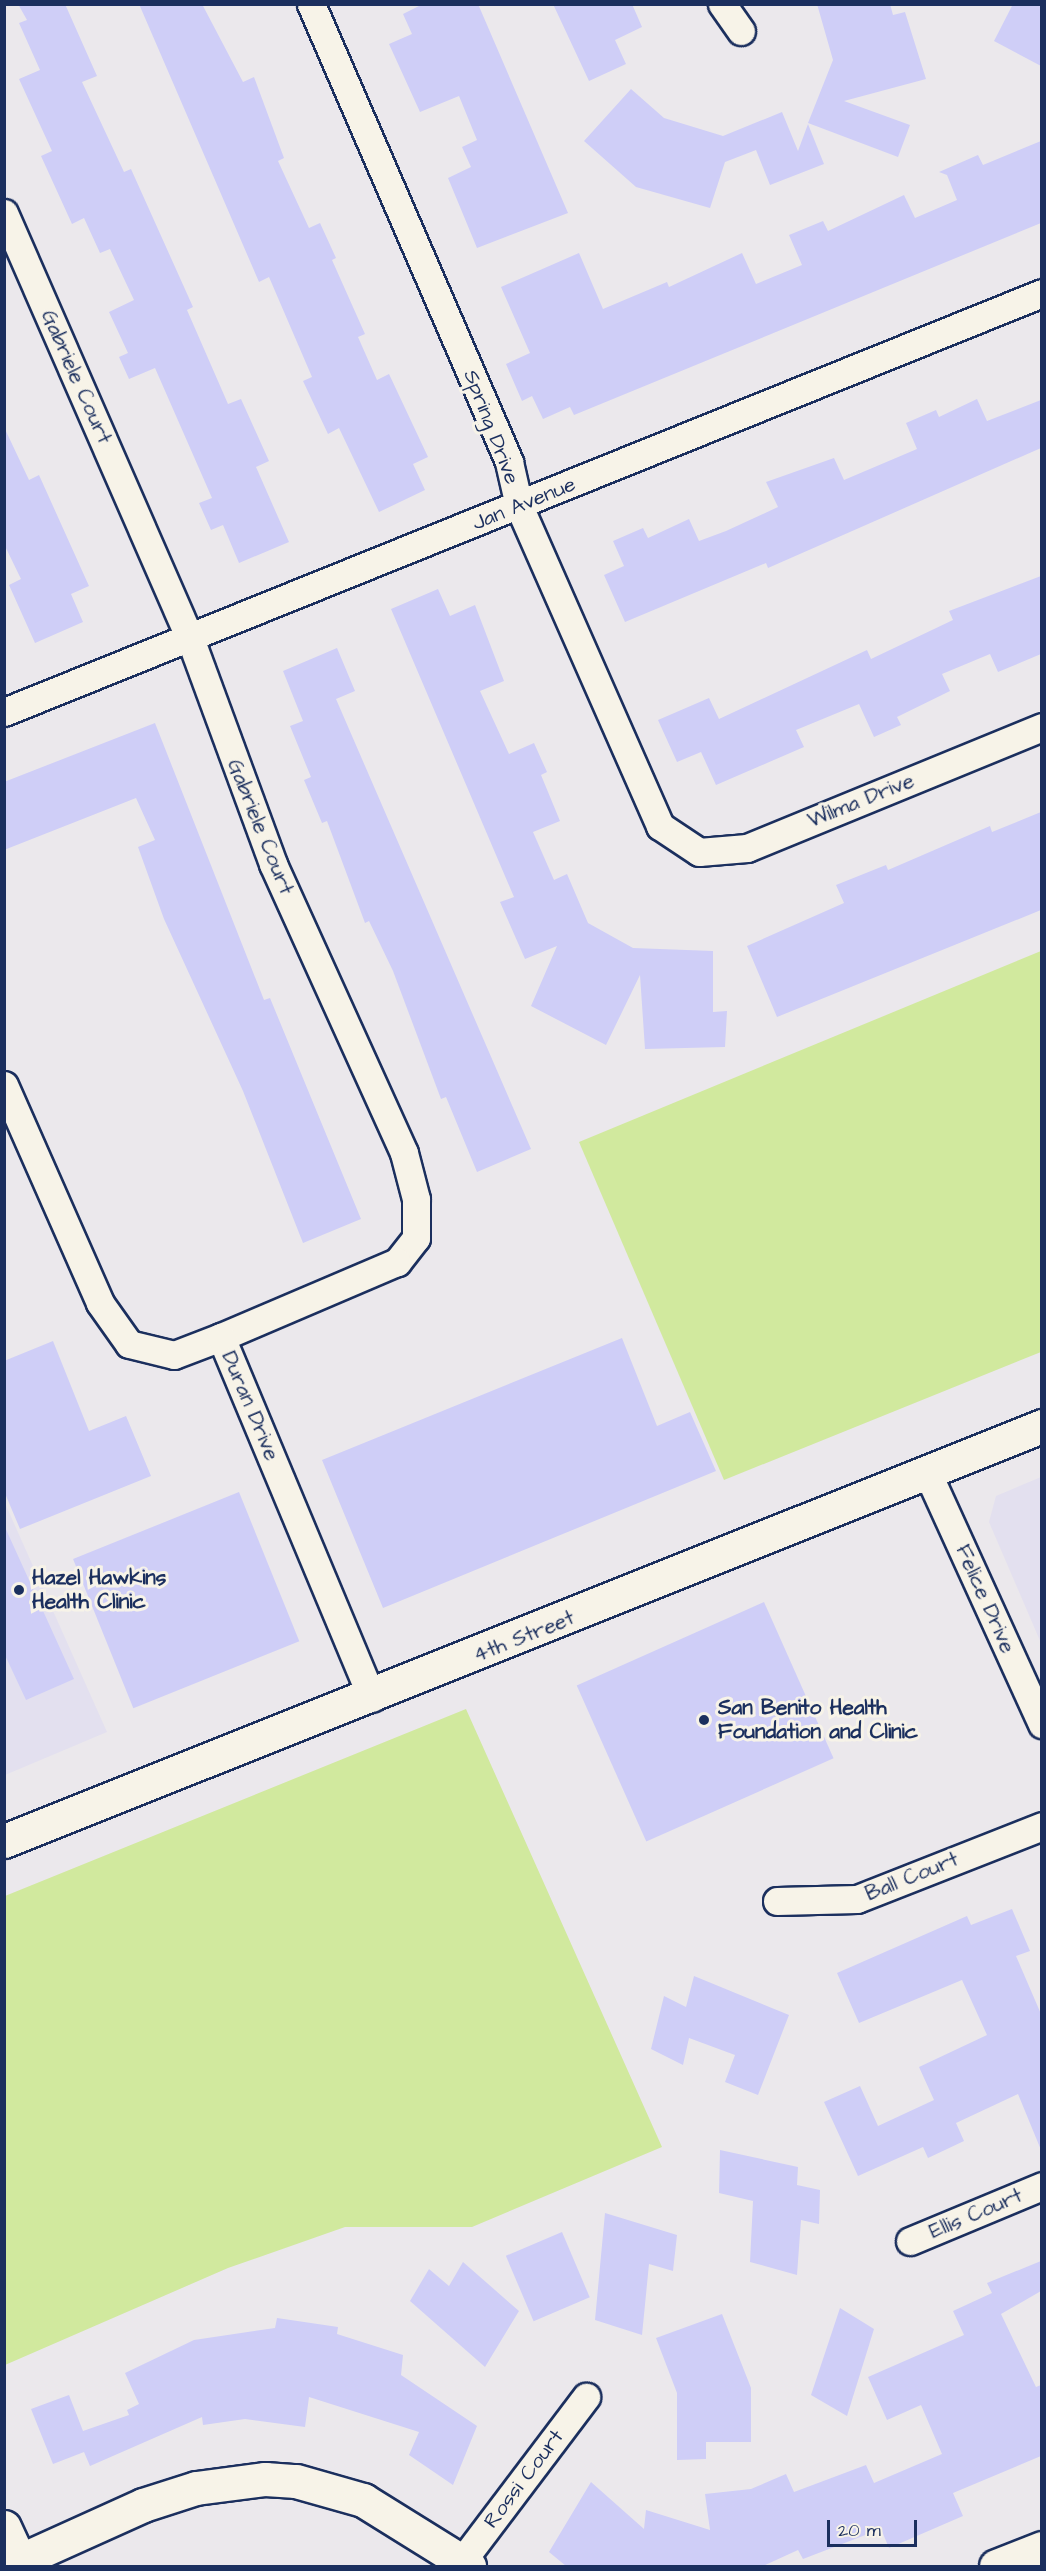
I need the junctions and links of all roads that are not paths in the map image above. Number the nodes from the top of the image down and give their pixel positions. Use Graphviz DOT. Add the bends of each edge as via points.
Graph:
graph roads {
  1 [pos="311,4"];
  2 [pos="722,4"];
  3 [pos="741,31"];
  4 [pos="4,213"];
  5 [pos="1041,293"];
  6 [pos="519,506"];
  7 [pos="190,638"];
  8 [pos="4,712"];
  9 [pos="1041,727"];
  10 [pos="679,843"];
  11 [pos="4,1085"];
  12 [pos="221,1337"];
  13 [pos="1041,1426"];
  14 [pos="928,1474"];
  15 [pos="372,1698"];
  16 [pos="1041,1724"];
  17 [pos="1041,1826"];
  18 [pos="4,1841"];
  19 [pos="777,1901"];
  20 [pos="1041,2186"];
  21 [pos="910,2241"];
  22 [pos="586,2397"];
  23 [pos="4,2527"];
  24 [pos="1041,2547"];
  25 [pos="465,2564"];
  26 [pos="17,2565"];
  27 [pos="996,2566"];
  1 -- 6 [label="street, Spring Drive" via="509,462"];
  2 -- 3 [label="street"];
  4 -- 7 [label="street, Gabriele Court"];
  5 -- 6 [label="street, Jan Avenue"];
  6 -- 7 [label="street, Jan Avenue"];
  6 -- 10 [label="street, Spring Drive" via="642,795 660,826"];
  7 -- 8 [label="street, Jan Avenue"];
  7 -- 12 [label="street, Gabriele Court" via="273,864 404,1153 416,1198 416,1238 397,1262"];
  9 -- 10 [label="street, Wilma Drive" via="747,848 719,854"];
  11 -- 12 [label="street, Duran Drive" via="100,1304 129,1344 174,1355"];
  12 -- 15 [label="street, Duran Drive"];
  13 -- 14 [label="main road, 4th Street"];
  14 -- 15 [label="main road, 4th Street"];
  14 -- 16 [label="street, Felice Drive"];
  15 -- 18 [label="main road, 4th Street"];
  17 -- 19 [label="street, Ball Court" via="857,1899"];
  20 -- 21 [label="street, Ellis Court"];
  22 -- 25 [label="street, Rossi Court"];
  23 -- 26 [label="main road"];
  24 -- 27 [label="main road"];
  25 -- 26 [label="main road" via="363,2500 296,2481 265,2479 196,2487 154,2501"];
}
